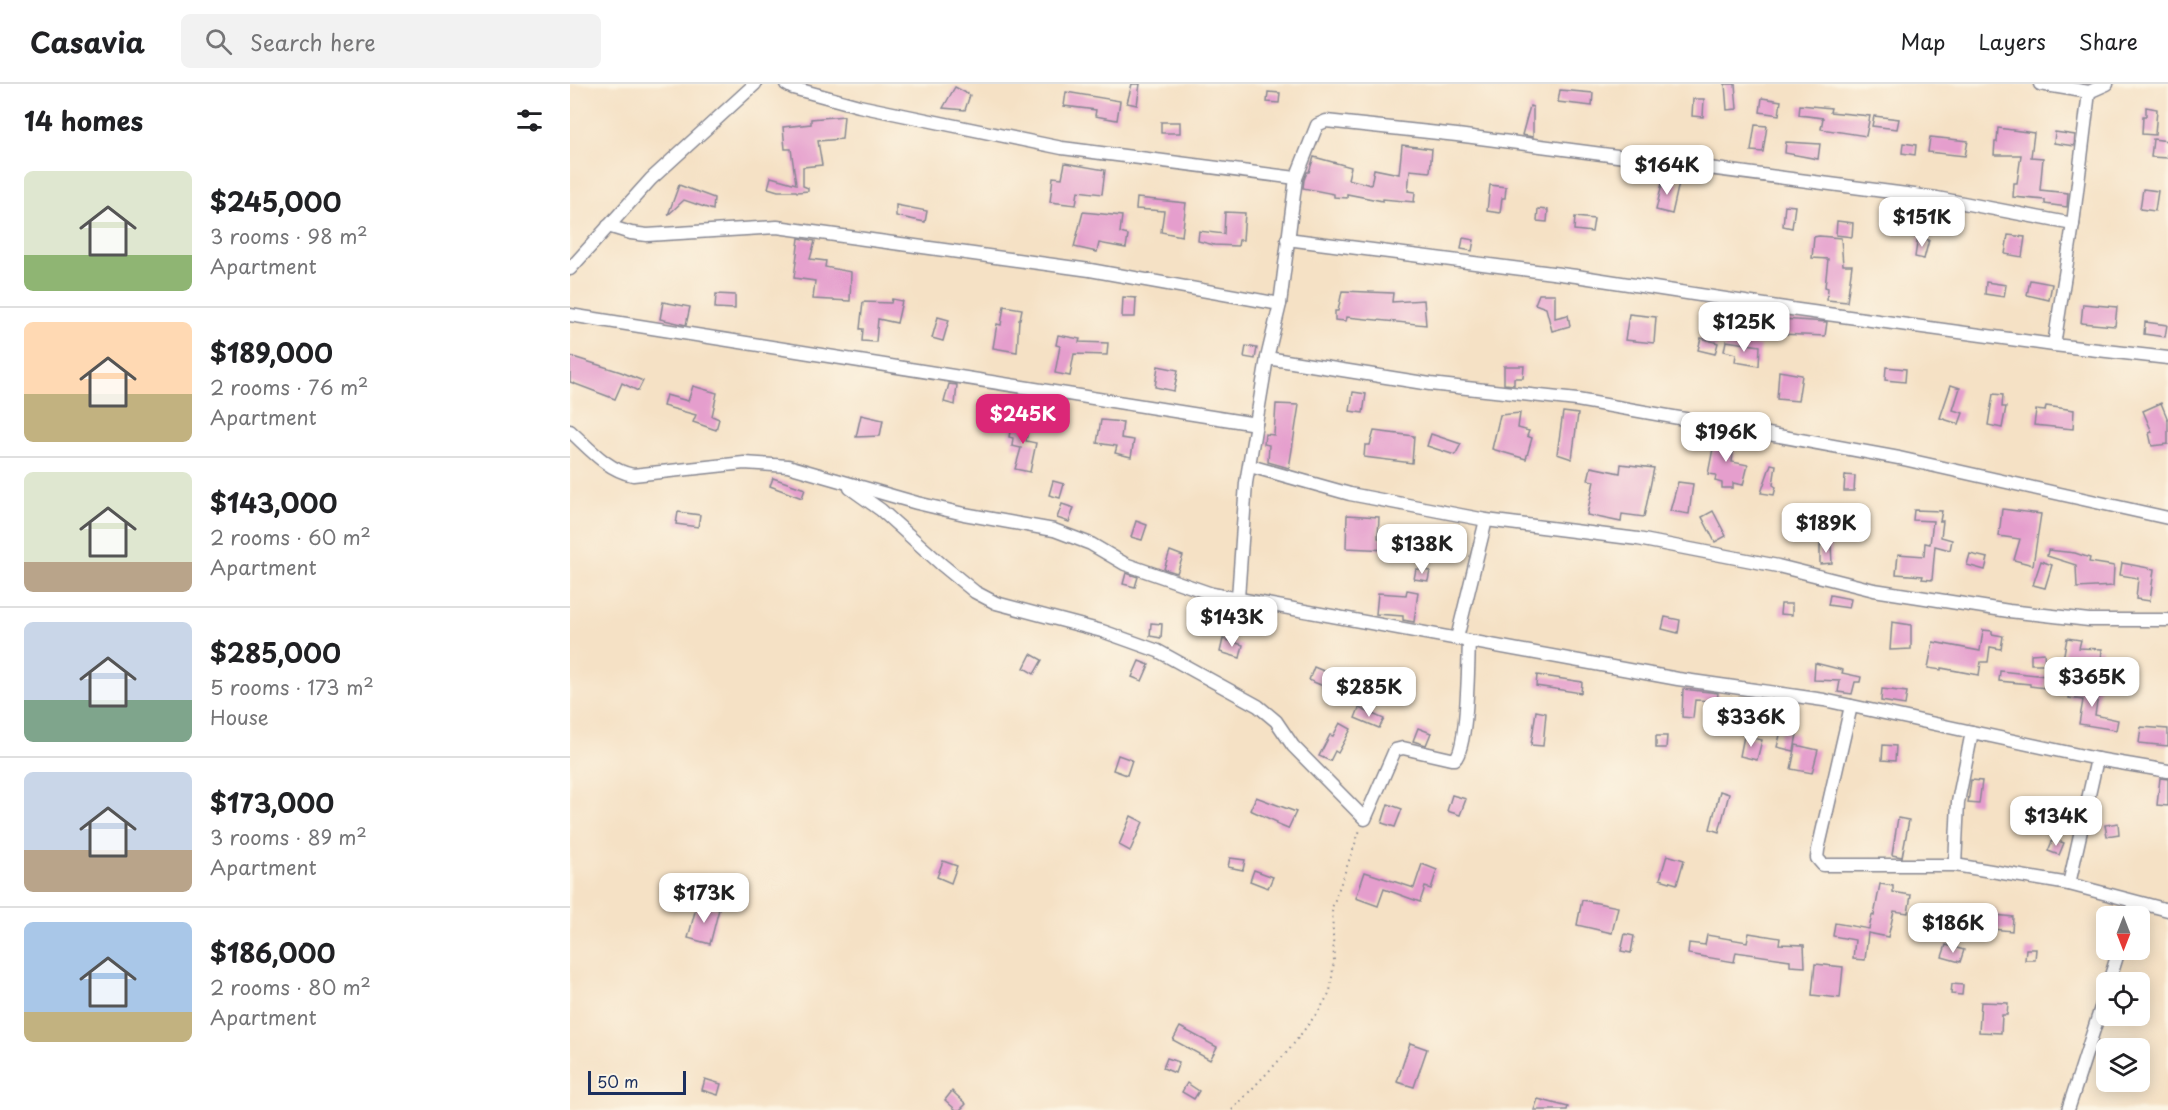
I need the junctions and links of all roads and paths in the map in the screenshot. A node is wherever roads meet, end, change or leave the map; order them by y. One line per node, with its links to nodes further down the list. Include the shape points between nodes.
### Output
1 (755, 84): 8 (street, via 651,179)
2 (786, 84): 6 (street, via 859,106 1062,147)
3 (2040, 84): 5 (street)
4 (2107, 84): 5 (street)
5 (2089, 92): 7 (street)
6 (1296, 178): 7 (street, via 1317,125 1326,121 1936,198); 9 (street)
7 (2073, 224): 13 (street)
8 (608, 226): 10 (street); 11 (street, via 647,235 777,227 1090,270)
9 (1287, 239): 11 (street); 13 (street)
10 (570, 269)
11 (1280, 304): 14 (street)
12 (570, 315): 16 (street)
13 (2054, 345): 15 (street)
14 (1267, 358): 16 (street); 20 (street, via 1430,384 1578,400 1899,458)
15 (2168, 358)
16 (1256, 424): 18 (street)
17 (570, 431): 19 (street, via 621,473 633,475 744,462 788,465)
18 (1250, 465): 21 (street, via 1350,494); 22 (street)
19 (842, 483): 22 (street, via 964,514 1054,530 1091,544 1125,564 1212,594); 29 (street, via 881,510 975,592 996,603 1158,651 1258,706)
20 (2168, 518)
21 (1486, 520): 23 (street, via 1638,539 1778,566 1874,590 2009,611 2089,620); 24 (street)
22 (1238, 598): 24 (street)
23 (2168, 620)
24 (1463, 640): 25 (street); 29 (street, via 1464,738 1460,754 1451,759 1402,748 1395,750)
25 (1851, 706): 26 (street); 30 (street, via 1817,858 1823,865)
26 (1972, 732): 27 (street); 30 (street, via 1958,802)
27 (2097, 759): 28 (street); 31 (street)
28 (2168, 771)
29 (1365, 819): 36 (path, via 1332,908 1334,961 1330,992 1289,1050)
30 (1954, 866): 31 (street)
31 (2069, 884): 32 (street)
32 (2134, 902): 33 (street); 34 (street)
33 (2133, 906)
34 (2168, 910)
35 (2096, 1023): 37 (street)
36 (1232, 1110)
37 (2068, 1110)

